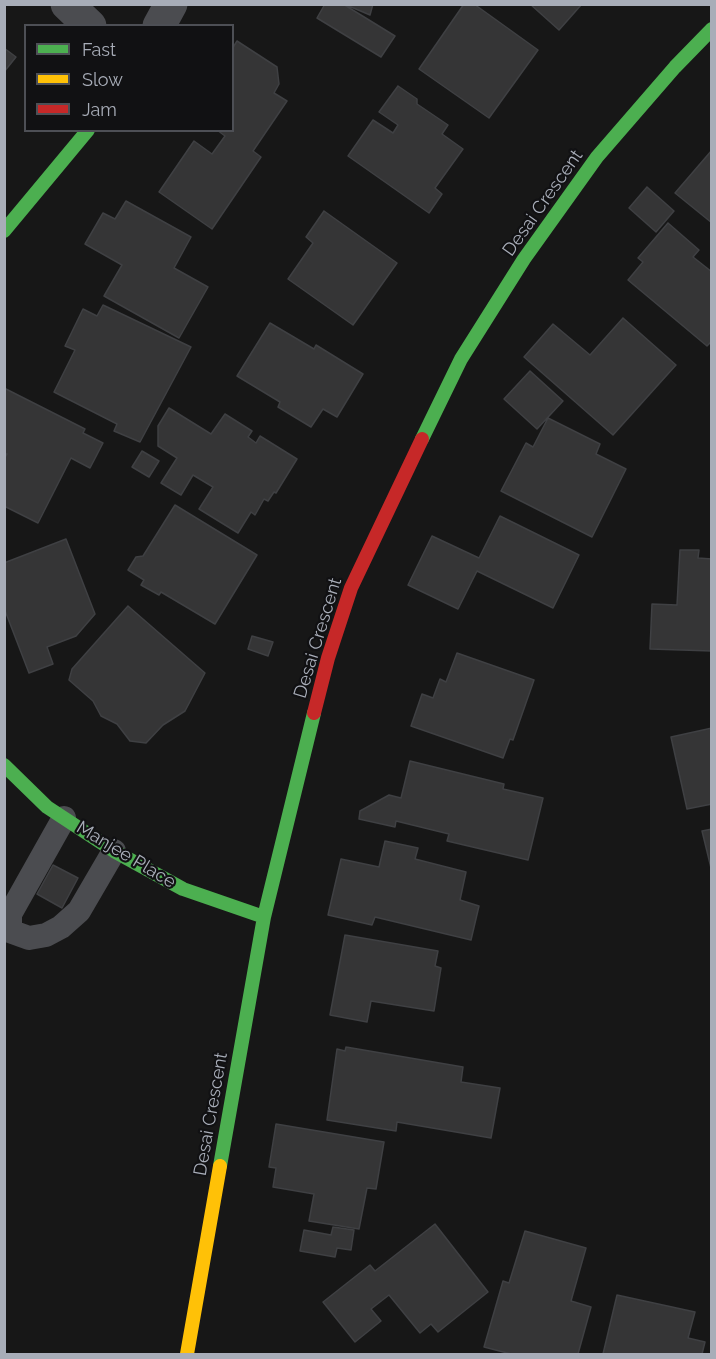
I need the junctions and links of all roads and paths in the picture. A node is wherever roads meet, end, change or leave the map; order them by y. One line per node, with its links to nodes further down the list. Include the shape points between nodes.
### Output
1 (67, 4): 3 (street)
2 (171, 4): 4 (street)
3 (88, 24)
4 (160, 24)
5 (711, 29): 11 (street, Desai Crescent, via 597,157 524,260 461,359 351,588 328,658)
6 (86, 132): 7 (street)
7 (4, 231)
8 (4, 765): 9 (street, Manjee Place, via 47,807)
9 (64, 818): 10 (street, Manjee Place); 12 (lane, via 10,914)
10 (114, 851): 11 (street, Manjee Place, via 183,889); 12 (lane, via 79,911 61,927 29,938)
11 (264, 917): 13 (street, Desai Crescent)
12 (7, 929)
13 (187, 1354)

